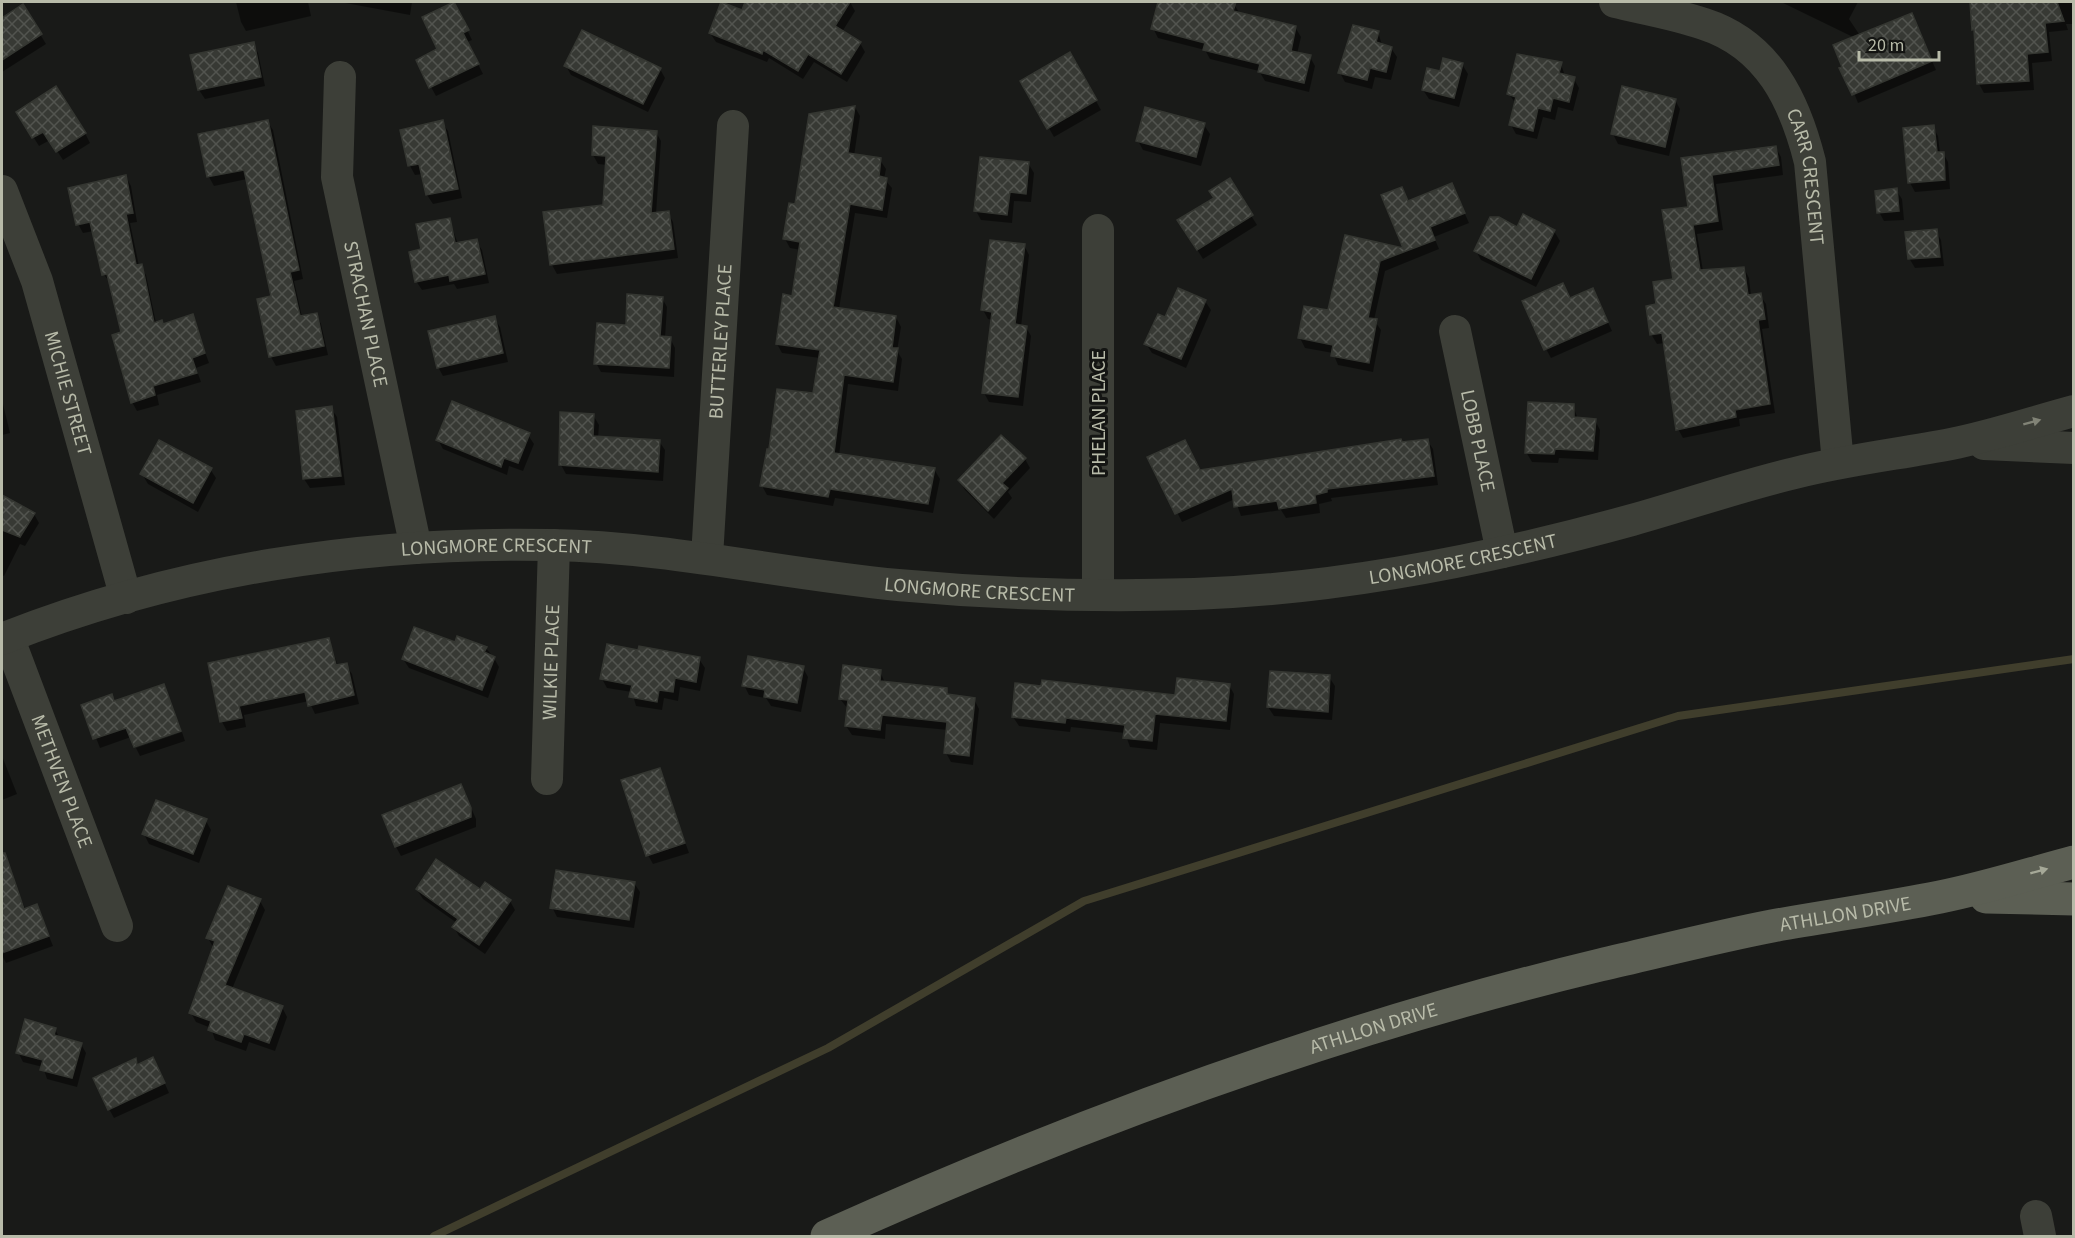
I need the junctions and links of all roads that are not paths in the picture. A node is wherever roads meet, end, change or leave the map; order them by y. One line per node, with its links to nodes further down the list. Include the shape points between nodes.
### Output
1 (1615, 2): 10 (street, CARR CRESCENT, via 1706,24 1740,41 1768,67 1791,101 1810,162)
2 (340, 77): 12 (street, STRACHAN PLACE, via 337,177)
3 (733, 126): 14 (street, BUTTERLEY PLACE)
4 (2, 191): 16 (street, MICHIE STREET, via 37,281)
5 (1098, 230): 15 (street, PHELAN PLACE)
6 (1455, 331): 13 (street, LOBB PLACE)
7 (2073, 411): 8 (street, LONGMORE CRESCENT, one-way to 7)
8 (1956, 443): 9 (street, LONGMORE CRESCENT); 10 (street, LONGMORE CRESCENT)
9 (2073, 448)
10 (1838, 463): 13 (street, LONGMORE CRESCENT)
11 (554, 545): 12 (street, LONGMORE CRESCENT); 14 (street, LONGMORE CRESCENT); 18 (street, WILKIE PLACE)
12 (416, 548): 16 (street, LONGMORE CRESCENT, via 276,563)
13 (1502, 552): 15 (street, LONGMORE CRESCENT, via 1300,586 1199,594)
14 (707, 558): 15 (street, LONGMORE CRESCENT, via 894,585)
15 (1098, 595)
16 (126, 598): 17 (street, LONGMORE CRESCENT)
17 (5, 638): 22 (street, METHVEN PLACE)
18 (547, 779)
19 (2073, 862): 20 (main road, ATHLLON DRIVE, one-way to 19)
20 (1942, 897): 21 (main road, ATHLLON DRIVE); 23 (main road, ATHLLON DRIVE, via 1768,927 1430,1010 1154,1101)
21 (2073, 899)
22 (117, 926)
23 (827, 1236)

